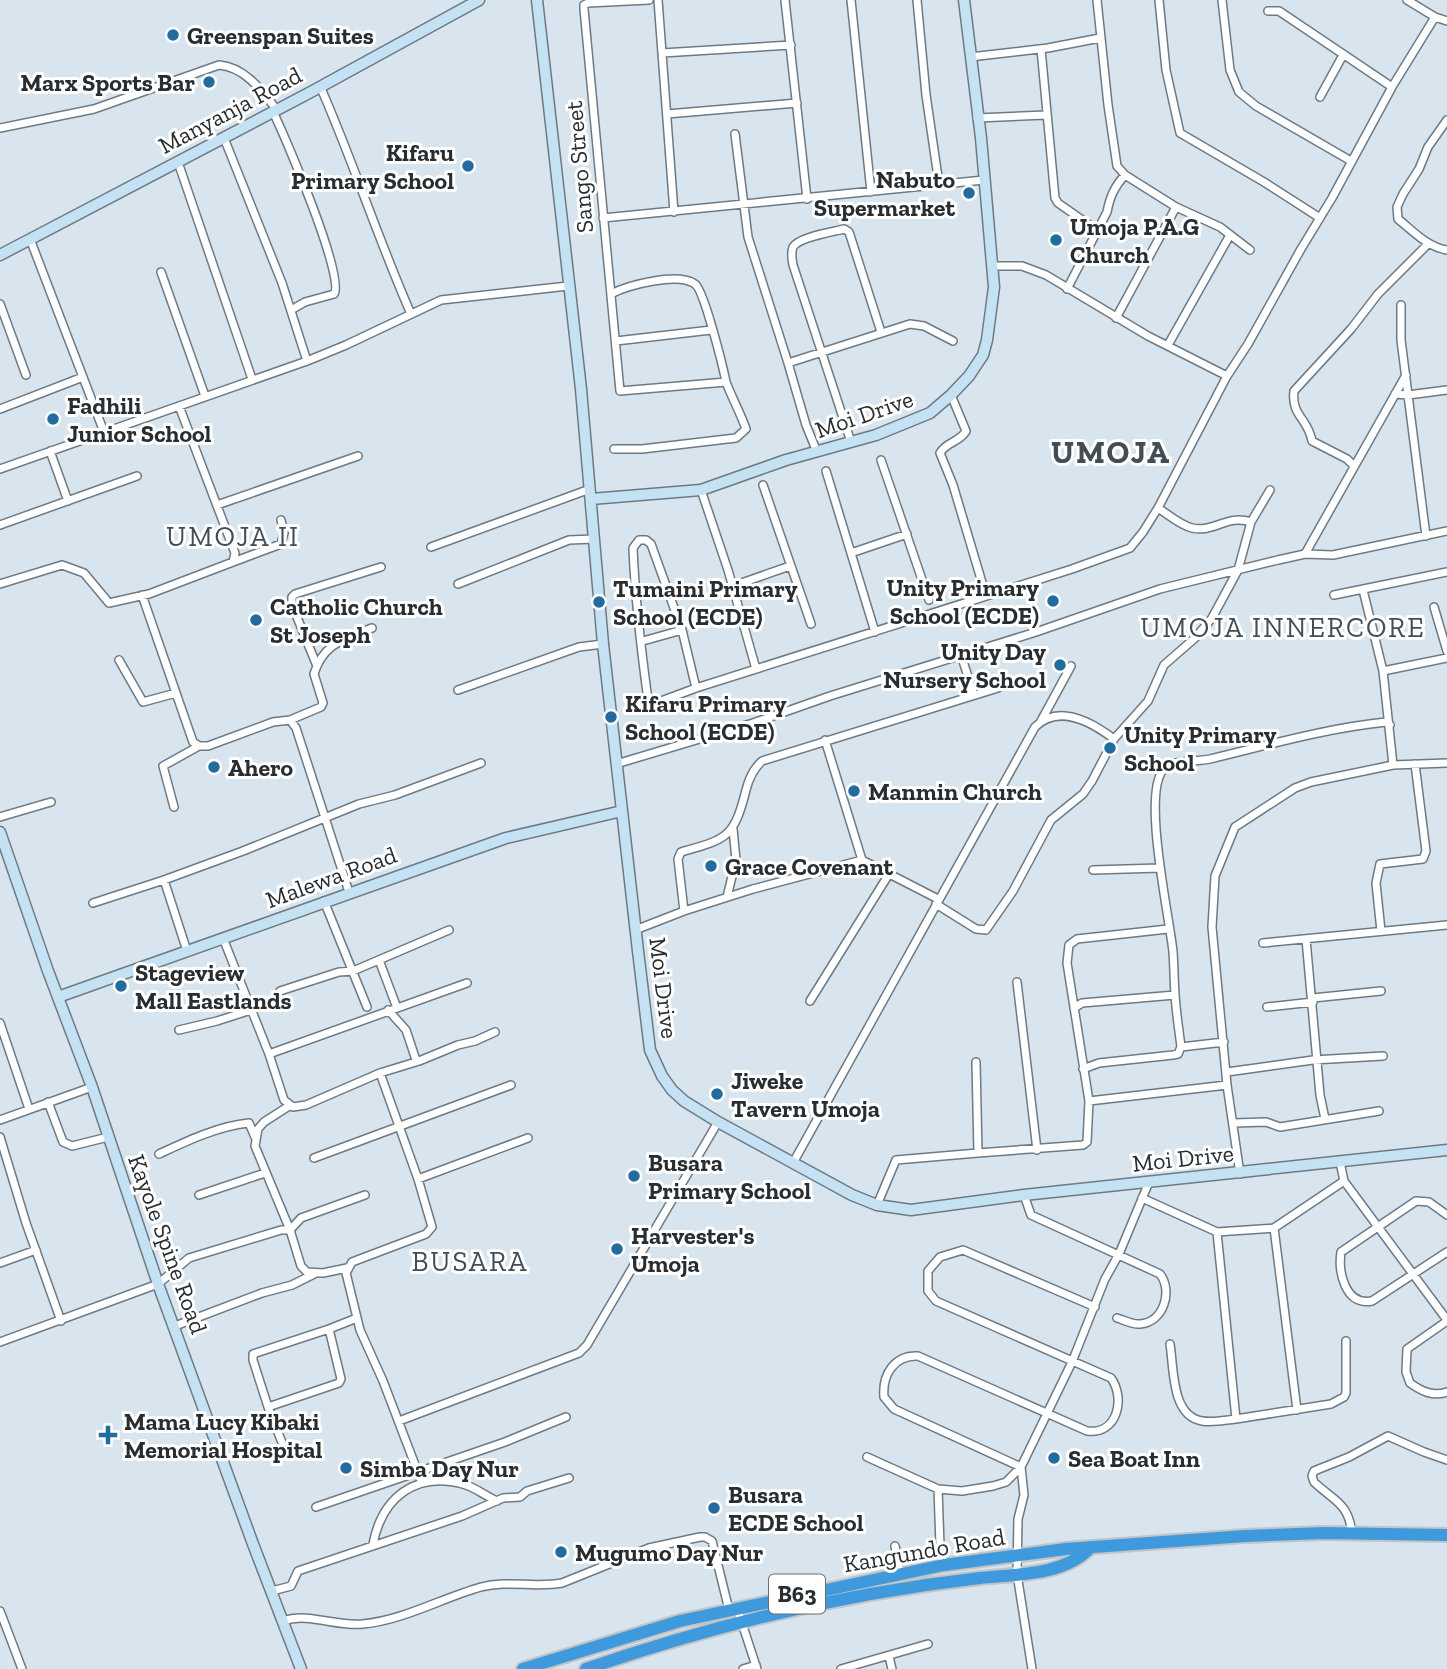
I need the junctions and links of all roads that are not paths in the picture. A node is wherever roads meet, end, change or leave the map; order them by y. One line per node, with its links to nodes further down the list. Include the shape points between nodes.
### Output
1 (479, 0): 24 (street, Manyanja Road)
2 (530, 0): 15 (street)
3 (537, 0): 15 (street, Moi Drive)
4 (649, 0): 46 (street, Sango Street, via 584,5)
5 (658, 0): 21 (street)
6 (785, 0): 19 (street)
7 (850, 0): 41 (street)
8 (917, 0): 40 (street)
9 (964, 0): 23 (street, Moi Drive)
10 (1097, 0): 18 (street)
11 (1159, 0): 47 (street, via 1166,70 1180,132)
12 (1222, 0): 36 (street, via 1230,70 1239,92 1256,107)
13 (1406, 0): 16 (street)
14 (1268, 11): 22 (street, via 1279,11)
15 (538, 12): 57 (street, Moi Drive)
16 (1435, 17): 17 (street); 25 (street)
17 (1447, 21)
18 (1100, 38): 20 (street); 38 (street, via 1117,166)
19 (791, 45): 21 (street); 27 (street)
20 (1041, 49): 23 (street); 30 (street)
21 (662, 53): 29 (street)
22 (1343, 55): 25 (street); 26 (street)
23 (970, 57): 31 (street, Moi Drive)
24 (320, 86): 28 (street, Manyanja Road); 63 (street)
25 (1392, 87): 36 (street)
26 (1320, 97)
27 (797, 103): 29 (street); 42 (street)
28 (275, 111): 33 (street, via 247,76 219,65 94,109); 35 (street, Manyanja Road); 62 (street, via 332,259 337,286 334,294)
29 (667, 114): 45 (street)
30 (1046, 115): 31 (street); 48 (street, via 1055,198)
31 (977, 118): 39 (street, Moi Drive)
32 (1447, 120): 51 (street, via 1397,207 1398,219)
33 (0, 128)
34 (735, 134): 43 (street)
35 (224, 138): 50 (street, Manyanja Road); 62 (street)
36 (1351, 161): 47 (street)
37 (180, 168): 77 (street)
38 (1125, 175): 44 (street); 48 (street, via 1115,185)
39 (984, 180): 40 (street); 55 (street, Moi Drive)
40 (939, 184): 41 (street)
41 (871, 191): 42 (street)
42 (807, 198): 43 (street)
43 (746, 205): 45 (street); 72 (street, via 748,237)
44 (1176, 207): 49 (street); 64 (street)
45 (674, 212): 46 (street)
46 (603, 218): 59 (street, Sango Street)
47 (1320, 218): 75 (street)
48 (1098, 231): 58 (street)
49 (1230, 235): 52 (street); 69 (street)
50 (30, 239): 54 (street, Manyanja Road); 76 (street)
51 (1428, 244): 53 (street); 93 (street, via 1293,391 1294,410 1310,430 1312,441)
52 (1250, 250)
53 (1447, 250)
54 (0, 255)
55 (994, 266): 58 (street, via 1022,266); 83 (street, Moi Drive, via 993,303 983,355)
56 (161, 272): 82 (street)
57 (568, 286): 63 (street, via 441,300); 100 (street, Moi Drive)
58 (1067, 289): 64 (street)
59 (611, 294): 65 (street, via 634,284 688,281 699,288); 67 (street, Sango Street)
60 (0, 304): 73 (street)
61 (1401, 305): 74 (street)
62 (291, 310): 71 (street)
63 (411, 314): 71 (street)
64 (1116, 318): 69 (street)
65 (711, 330): 67 (street); 78 (street)
66 (881, 332): 68 (street, via 910,324); 70 (street); 70 (street, via 849,232 844,229 803,240 793,248 793,265)
67 (615, 341): 78 (street, Sango Street, via 620,391)
68 (953, 341)
69 (1168, 345): 75 (street)
70 (823, 352): 72 (street); 87 (street)
71 (307, 360): 77 (street)
72 (788, 363): 90 (street)
73 (26, 375)
74 (1406, 375): 80 (street); 81 (street)
75 (1227, 376): 103 (street)
76 (83, 377): 85 (street); 86 (street)
77 (252, 379): 82 (street)
78 (726, 382): 88 (street, via 746,429 736,438)
79 (1447, 390): 81 (street)
80 (1395, 394): 81 (street); 93 (street)
81 (1408, 395): 109 (street)
82 (205, 396): 84 (street)
83 (951, 396): 87 (street, Moi Drive, via 930,413); 125 (street, via 966,431 940,453)
84 (179, 406): 86 (street); 102 (street)
85 (0, 409)
86 (104, 432): 89 (street)
87 (851, 442): 90 (street, Moi Drive)
88 (614, 449)
89 (50, 452): 94 (street); 101 (street)
90 (817, 452): 99 (street, Moi Drive)
91 (358, 456): 102 (street)
92 (881, 460): 108 (street)
93 (1354, 466): 113 (street)
94 (0, 469)
95 (826, 471): 112 (street)
96 (137, 476): 101 (street)
97 (763, 485): 115 (street)
98 (1270, 489): 105 (street)
99 (701, 490): 100 (street, Moi Drive); 121 (street)
100 (590, 494): 110 (street, Moi Drive); 111 (street)
101 (68, 501): 106 (street)
102 (217, 505): 114 (street, via 236,553)
103 (1158, 508): 105 (street, via 1192,528 1238,518); 125 (street, via 1130,548)
104 (281, 520): 114 (street, via 285,533 281,544)
105 (1251, 522): 117 (street)
106 (0, 525)
107 (1447, 531): 109 (street)
108 (907, 534): 112 (street); 126 (street)
109 (1426, 536): 113 (street, via 1332,555)
110 (594, 539): 120 (street, via 569,540); 133 (street, Moi Drive)
111 (431, 547)
112 (851, 553): 131 (street)
113 (1305, 554): 117 (street)
114 (233, 562): 124 (street)
115 (790, 566): 121 (street); 128 (street)
116 (381, 567): 138 (street, via 292,597)
117 (1238, 570): 135 (street, via 1160,589); 151 (street, via 1212,618 1164,665 1148,701)
118 (1447, 572): 122 (street)
119 (0, 584): 124 (street, via 61,565 84,573 109,603)
120 (458, 584)
121 (733, 586): 140 (street)
122 (1363, 590): 123 (street); 141 (street)
123 (1334, 595)
124 (142, 596): 145 (street)
125 (986, 596): 131 (street)
126 (929, 600)
127 (1434, 607): 134 (street)
128 (811, 624)
129 (372, 628): 138 (street, via 332,644)
130 (682, 630): 132 (street); 132 (street, via 651,544 639,540 633,548 633,570 638,631); 142 (street)
131 (875, 632): 140 (street)
132 (643, 641): 142 (street, via 651,704)
133 (603, 644): 144 (street, via 579,647); 155 (street, Moi Drive)
134 (1447, 651)
135 (961, 655): 146 (street); 155 (street)
136 (1447, 657): 141 (street)
137 (119, 660): 145 (street, via 143,702)
138 (317, 666): 147 (street, via 314,674 323,705)
139 (1071, 666): 148 (street)
140 (756, 669): 142 (street)
141 (1383, 671): 149 (street)
142 (696, 688)
143 (998, 688): 146 (street)
144 (458, 690)
145 (176, 693): 152 (street, via 193,742)
146 (974, 695): 150 (street)
147 (290, 720): 152 (street); 162 (street)
148 (1041, 721): 151 (street, via 1076,718); 173 (street)
149 (1390, 725): 157 (street); 166 (street, via 1346,727 1170,765 1161,773 1156,801)
150 (825, 740): 163 (street, via 762,761 748,780); 165 (street)
151 (1114, 740): 173 (street, via 1083,794 1051,820 986,930 976,929)
152 (199, 746): 159 (street, via 163,766)
153 (481, 763): 162 (street)
154 (1447, 763): 156 (street)
155 (616, 764): 160 (street, Moi Drive)
156 (1415, 764): 157 (street); 180 (street, via 1426,851 1423,859 1380,864 1376,883)
157 (1394, 765): 204 (street, via 1295,788 1235,827 1215,876 1212,927)
158 (51, 802): 161 (street)
159 (174, 807)
160 (622, 811): 170 (street, Malewa Road, via 516,834); 179 (street, Moi Drive)
161 (0, 817)
162 (325, 818): 169 (street); 170 (street)
163 (733, 829): 171 (street, via 736,860); 175 (street, via 712,843 681,852)
164 (0, 832): 192 (street, Kayole Spine Road)
165 (862, 860): 168 (street); 171 (street)
166 (1159, 868): 167 (street); 177 (street)
167 (1093, 870)
168 (889, 874): 173 (street); 194 (street)
169 (164, 880): 174 (street); 184 (street)
170 (349, 892): 172 (street, Malewa Road)
171 (727, 897): 175 (street)
172 (324, 901): 181 (street, Malewa Road); 186 (street)
173 (937, 902): 237 (street)
174 (93, 903)
175 (684, 911): 179 (street)
176 (1447, 925): 180 (street)
177 (1168, 929): 191 (street); 198 (street, via 1072,941 1067,963)
178 (449, 930): 185 (street)
179 (635, 930): 224 (street, Moi Drive, via 654,1061 672,1090)
180 (1381, 932): 182 (street)
181 (223, 938): 184 (street, Malewa Road); 199 (street)
182 (1306, 939): 183 (street); 193 (street)
183 (1263, 943)
184 (187, 951): 192 (street, Malewa Road)
185 (379, 960): 186 (street); 197 (street)
186 (353, 971): 190 (street); 195 (street)
187 (1017, 982): 231 (street)
188 (467, 983): 197 (street)
189 (1381, 990): 193 (street)
190 (280, 991)
191 (1175, 995): 198 (street, via 1082,1003); 205 (street)
192 (58, 998): 216 (street, Kayole Spine Road)
193 (1313, 1000): 196 (street); 208 (street)
194 (810, 1001)
195 (367, 1007)
196 (1267, 1007)
197 (397, 1008): 200 (street)
198 (1074, 1008): 211 (street)
199 (251, 1010): 202 (street); 206 (street)
200 (388, 1010): 206 (street); 209 (street, via 405,1030)
201 (0, 1023): 220 (street)
202 (179, 1030)
203 (495, 1032): 209 (street)
204 (1224, 1042): 205 (street); 212 (street)
205 (1181, 1047): 211 (street, via 1178,1054 1123,1059)
206 (269, 1055): 219 (street)
207 (1383, 1056): 208 (street)
208 (1317, 1060): 212 (street); 222 (street)
209 (419, 1061): 213 (street)
210 (976, 1062): 233 (street)
211 (1083, 1069): 217 (street)
212 (1227, 1072): 215 (street)
213 (380, 1073): 219 (street, via 306,1105); 226 (street)
214 (511, 1085): 226 (street)
215 (1227, 1086): 217 (street); 225 (street)
216 (92, 1087): 218 (street); 228 (street, Kayole Spine Road)
217 (1089, 1101): 231 (street, via 1087,1142)
218 (48, 1102): 220 (street); 228 (street, via 67,1145)
219 (289, 1105): 229 (street, via 264,1122)
220 (29, 1109): 223 (street)
221 (1379, 1111): 222 (street)
222 (1325, 1119): 225 (street, via 1280,1127 1266,1122)
223 (0, 1120)
224 (718, 1122): 237 (street, Moi Drive); 278 (street, via 579,1353)
225 (1234, 1123): 239 (street)
226 (400, 1126): 235 (street); 240 (street)
227 (0, 1137): 253 (street)
228 (108, 1137): 260 (street, Kayole Spine Road)
229 (256, 1137): 234 (street, via 249,1123 239,1124); 238 (street, via 256,1152)
230 (528, 1138): 240 (street)
231 (1037, 1150): 233 (street)
232 (1447, 1150): 236 (street, Moi Drive)
233 (978, 1153): 247 (street, via 896,1160)
234 (159, 1154)
235 (314, 1158)
236 (1340, 1162): 239 (street, Moi Drive); 241 (street)
237 (793, 1163): 247 (street, Moi Drive)
238 (265, 1173): 243 (street); 251 (street)
239 (1240, 1174): 242 (street, Moi Drive)
240 (418, 1179): 257 (street, via 432,1227 426,1234 352,1262)
241 (1344, 1181): 249 (street); 250 (street)
242 (1149, 1182): 245 (street, Moi Drive); 246 (street)
243 (199, 1195)
244 (365, 1195): 251 (street, via 301,1218)
245 (1024, 1195): 247 (street, Moi Drive, via 911,1210); 255 (street, via 1031,1215)
246 (1142, 1199): 252 (street); 255 (street)
247 (877, 1205)
248 (1447, 1215): 249 (street, via 1421,1200)
249 (1380, 1227): 259 (street); 259 (street, via 1341,1252 1343,1285 1356,1299 1368,1303)
250 (1274, 1228): 252 (street); 274 (street)
251 (290, 1230): 258 (street, via 303,1270); 260 (street, via 189,1258)
252 (1217, 1232): 277 (street)
253 (36, 1250): 256 (street); 264 (street)
254 (1447, 1252): 259 (street)
255 (1119, 1254): 261 (street); 263 (street, via 1160,1274 1166,1296 1158,1315 1144,1324)
256 (0, 1263)
257 (347, 1268): 258 (street); 262 (street)
258 (315, 1273): 266 (street)
259 (1412, 1273): 265 (street)
260 (158, 1284): 264 (street); 266 (street, Kayole Spine Road)
261 (1095, 1307): 271 (street); 271 (street, via 963,1250 940,1257 928,1271 929,1291 936,1301)
262 (356, 1318): 267 (street); 278 (street)
263 (1117, 1318)
264 (61, 1321): 268 (street)
265 (1447, 1321): 272 (street, via 1407,1349 1405,1363 1410,1383 1418,1389 1432,1394)
266 (174, 1326): 298 (street, Kayole Spine Road)
267 (329, 1329): 273 (street, via 339,1383); 273 (street, via 253,1354)
268 (0, 1342)
269 (1346, 1342): 274 (street, via 1344,1397)
270 (1170, 1344): 277 (street, via 1180,1404 1186,1413 1202,1422)
271 (1072, 1362): 275 (street); 275 (street, via 1111,1378 1115,1418 1096,1432)
272 (1447, 1392)
273 (268, 1407): 279 (street)
274 (1297, 1410): 277 (street)
275 (1048, 1413): 282 (street); 282 (street, via 918,1356 901,1359 884,1377 884,1397 894,1409)
276 (566, 1417): 283 (street)
277 (1236, 1419)
278 (399, 1421): 283 (street)
279 (283, 1445)
280 (867, 1457): 286 (street)
281 (1447, 1460): 289 (street, via 1388,1436 1314,1471 1314,1482 1345,1508)
282 (1021, 1467): 286 (street, via 1006,1482 993,1486); 294 (street, via 1024,1495)
283 (417, 1472): 285 (street); 288 (street)
284 (569, 1478): 287 (street)
285 (422, 1483): 287 (street, via 462,1483); 291 (street, via 390,1503)
286 (938, 1489): 295 (street)
287 (497, 1501): 291 (street)
288 (316, 1507)
289 (1352, 1534): 290 (highway, Kangundo Road / B63); 293 (highway, Kangundo Road / B63, via 1264,1535)
290 (1447, 1535)
291 (373, 1544): 298 (street, via 298,1572 291,1586)
292 (895, 1546): 296 (street)
293 (1090, 1548): 294 (highway, Kangundo Road / B63); 297 (highway, Kangundo Road / B63, via 1069,1564)
294 (1016, 1555): 295 (highway, Kangundo Road / B63); 297 (street)
295 (944, 1565): 296 (highway, Kangundo Road / B63)
296 (900, 1573): 299 (highway, Kangundo Road / B63)
297 (1017, 1574): 302 (highway, Kangundo Road / B63, via 854,1598); 313 (street)
298 (272, 1591): 301 (street, Kayole Spine Road)
299 (733, 1609): 301 (street, via 715,1548 705,1537 649,1548 562,1583 482,1587 381,1621 341,1624 303,1617); 302 (street); 308 (highway, Kangundo Road / B63, via 649,1629)
300 (0, 1611): 306 (street)
301 (283, 1621): 307 (street, Kayole Spine Road)
302 (740, 1623): 305 (street); 309 (highway, Kangundo Road / B63)
303 (928, 1644): 304 (street)
304 (888, 1656): 311 (street); 312 (street)
305 (756, 1667): 310 (street)
306 (22, 1669)
307 (301, 1669)
308 (523, 1669)
309 (586, 1669)
310 (743, 1669)
311 (841, 1669)
312 (892, 1669)
313 (1032, 1669)

